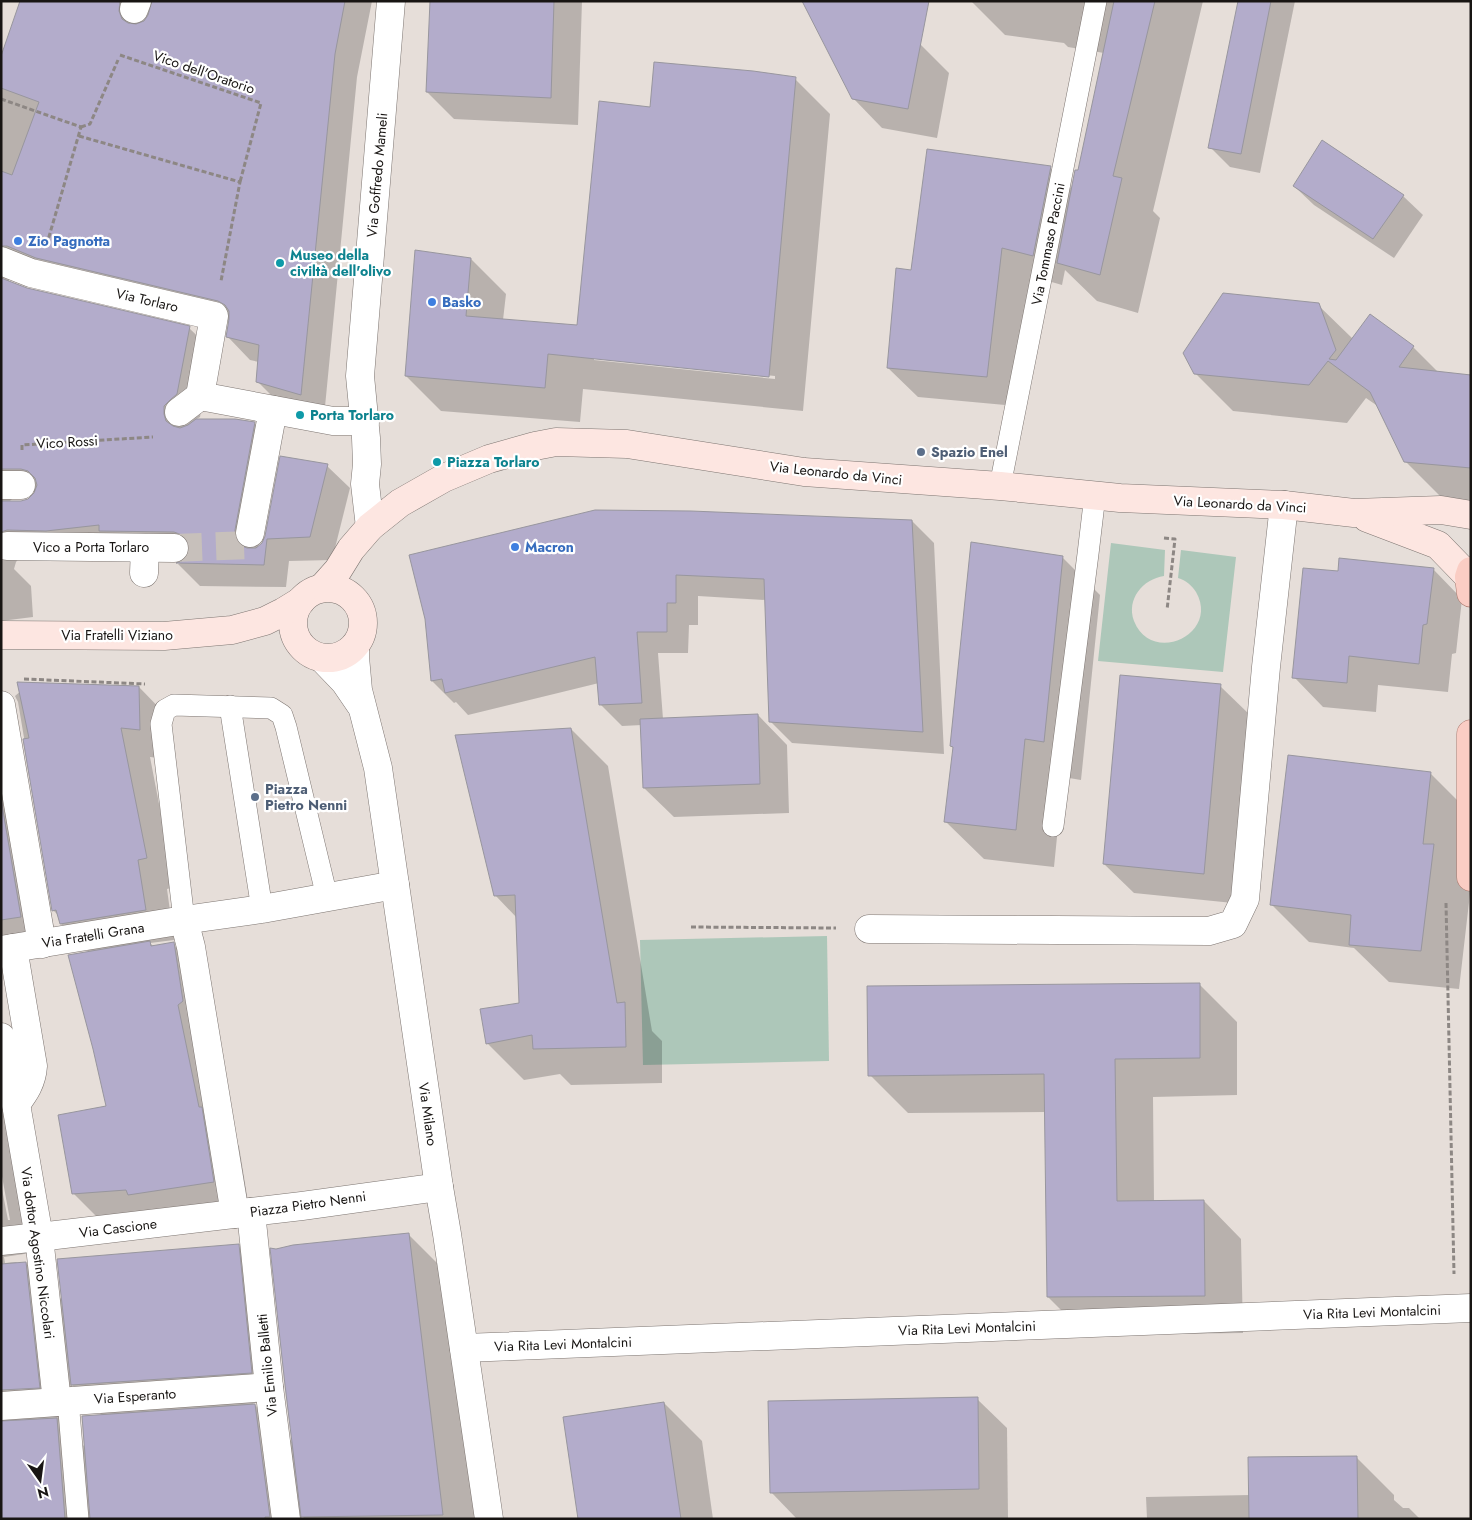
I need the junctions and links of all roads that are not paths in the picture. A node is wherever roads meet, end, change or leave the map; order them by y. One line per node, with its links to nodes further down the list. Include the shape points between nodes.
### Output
1 (391, 1): 7 (street, Via Goffredo Mameli, via 360,376)
2 (1096, 1): 8 (lane, Via Tommaso Paccini)
3 (1, 262): 4 (street, Via Torlaro, via 38,275 214,316)
4 (200, 396): 5 (street); 6 (street)
5 (273, 410): 7 (street); 14 (street)
6 (179, 412)
7 (366, 430): 13 (street, via 365,484)
8 (1000, 486): 9 (main road, Via Leonardo da Vinci); 13 (main road, Via Leonardo da Vinci, via 804,472 628,444 556,442 488,459 444,478 400,503)
9 (1095, 495): 10 (main road, Via Leonardo da Vinci); 29 (lane)
10 (1284, 505): 11 (main road, Via Leonardo da Vinci); 36 (street, via 1245,899 1233,924 1209,931)
11 (1354, 513): 12 (main road, Via Leonardo da Vinci, via 1441,510); 18 (main road, Via Leonardo da Vinci, via 1438,545)
12 (1471, 515)
13 (370, 527): 17 (main road, Via Leonardo da Vinci)
14 (250, 533)
15 (7, 546): 16 (street, Vico a Porta Torlaro, via 145,560)
16 (174, 548)
17 (350, 549): 19 (main road, Via Leonardo da Vinci, via 338,570); 20 (main road, via 348,572)
18 (1470, 581)
19 (312, 595): 20 (main road, via 334,589); 21 (main road, Via Fratelli Viziano, via 265,621); 24 (main road, via 295,611 293,623 295,635)
20 (355, 601): 23 (main road, via 363,623)
21 (232, 630): 22 (main road, Via Fratelli Viziano, via 164,636); 24 (main road, Via Fratelli Viziano, via 268,636)
22 (1, 635)
23 (355, 646): 24 (main road, via 334,658); 27 (street, Via Milano)
24 (311, 652): 27 (street, Via Milano, via 345,682)
25 (1, 705): 37 (street)
26 (230, 706): 33 (lane, via 271,708 282,715); 34 (lane); 35 (lane, Piazza Pietro Nenni, via 174,705 164,710 161,724)
27 (363, 709): 32 (street, Via Milano, via 378,768)
28 (1471, 734): 30 (main road)
29 (1053, 826)
30 (1471, 866): 31 (main road)
31 (1471, 877)
32 (395, 885): 33 (street); 41 (street, Via Milano)
33 (328, 897): 34 (street)
34 (262, 909): 35 (street)
35 (184, 920): 37 (street, Via Fratelli Grana); 42 (street, Piazza Pietro Nenni)
36 (869, 928)
37 (42, 944): 38 (street, Via Fratelli Grana)
38 (7, 949): 40 (street, via 33,1066 28,1088)
39 (1, 1037): 40 (street, Via dottor Agostino Niccolari)
40 (16, 1104): 43 (street, Via dottor Agostino Niccolari)
41 (439, 1186): 42 (street, Piazza Pietro Nenni); 46 (street, Via Milano)
42 (243, 1213): 43 (street, Via Cascione); 47 (street, Via Emilio Balletti)
43 (39, 1237): 44 (street, Via Cascione); 48 (street, Via dottor Agostino Niccolari)
44 (1, 1241)
45 (1471, 1308): 46 (street, Via Rita Levi Montalcini)
46 (464, 1348): 52 (street, Via Milano)
47 (269, 1387): 48 (street, Via Esperanto); 51 (street, Via Emilio Balletti)
48 (62, 1401): 49 (street, Via Esperanto); 50 (lane)
49 (1, 1406)
50 (78, 1519)
51 (286, 1519)
52 (489, 1519)

